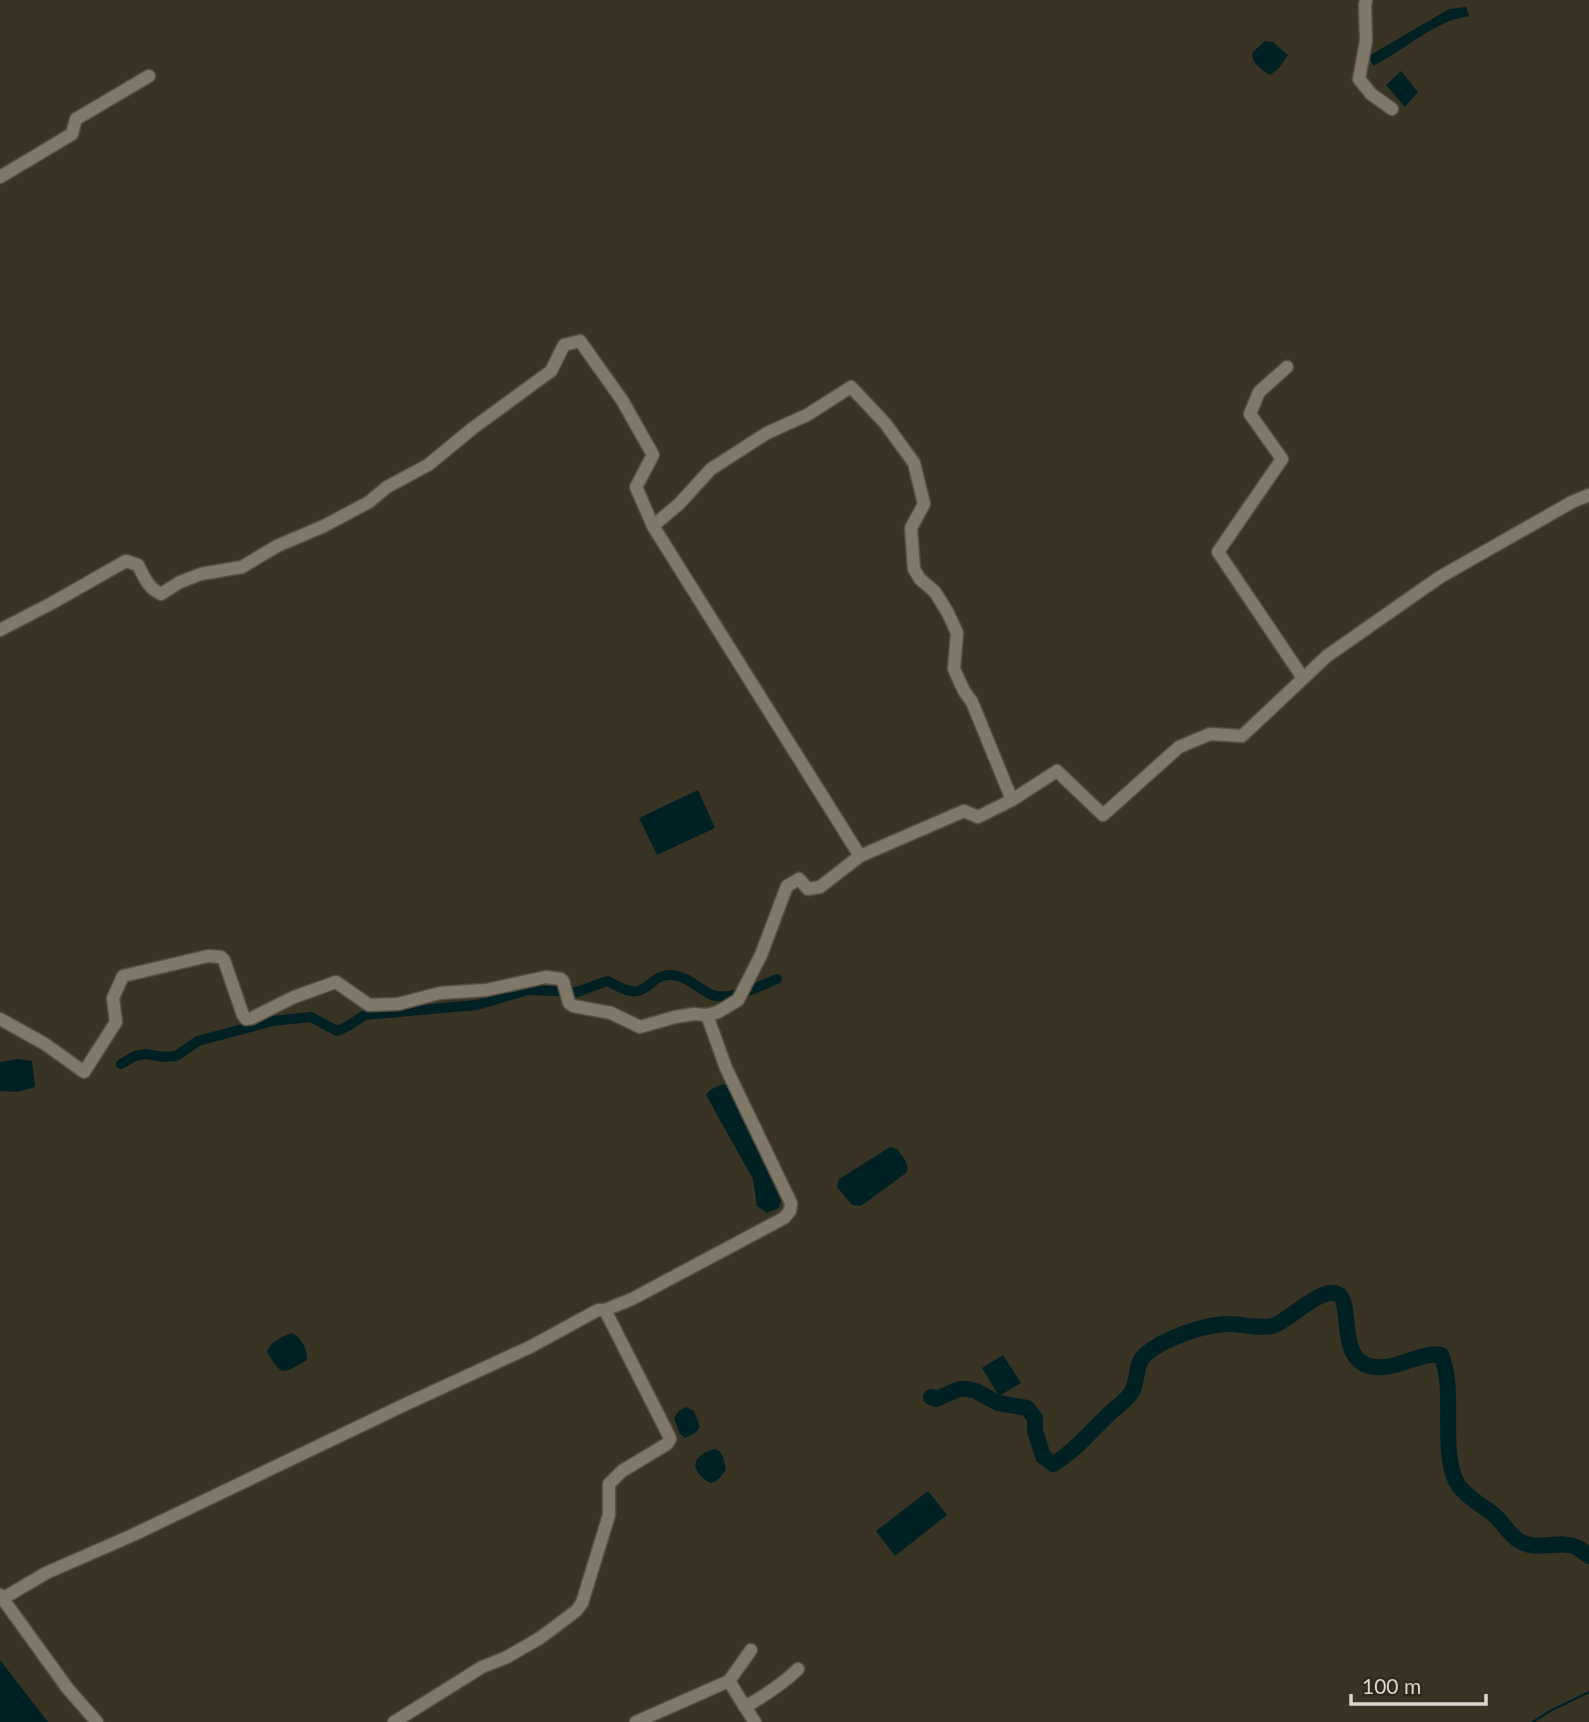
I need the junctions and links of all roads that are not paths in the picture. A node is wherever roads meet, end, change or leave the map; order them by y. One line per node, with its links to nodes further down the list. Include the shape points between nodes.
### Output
1 (1366, 0): 3 (street, via 1366,41 1359,79)
2 (149, 76): 4 (street, via 76,119 72,134)
3 (1392, 109)
4 (0, 177)
5 (1287, 367): 9 (street, via 1259,392 1250,414 1282,460 1218,552)
6 (1589, 495): 9 (street, via 1440,577)
7 (653, 526): 8 (street, via 636,487 653,455 622,400 580,341 564,345 551,371 428,465 369,502 242,567 201,574 161,594 147,583 138,565 126,561); 10 (street, via 711,469 851,387 914,463 924,504 911,528 915,569 935,592 957,633 954,669); 11 (street)
8 (0, 630)
9 (1303, 678): 10 (street, via 1242,736 1210,734 1179,747 1103,815 1057,771)
10 (1012, 800): 11 (street, via 978,817 964,811)
11 (860, 856): 12 (street, via 820,887 808,890 799,879 787,886 761,955 737,1000)
12 (707, 1015): 13 (street, via 675,1017 640,1027 611,1013 577,1008 569,1003 565,983 546,977 398,1004 369,1005 336,982 246,1019 224,961 208,956 123,976 113,998 116,1022 85,1072); 14 (street, via 726,1068 791,1203 790,1211)
13 (0, 1019)
14 (605, 1310): 15 (street); 21 (street, via 670,1439 609,1484 609,1515 576,1611 540,1638 482,1667)
15 (1, 1597): 20 (street)
16 (751, 1650): 18 (street)
17 (798, 1669): 19 (street)
18 (729, 1681): 19 (street); 22 (street)
19 (745, 1707): 23 (street)
20 (97, 1722)
21 (394, 1722)
22 (636, 1722)
23 (755, 1722)

